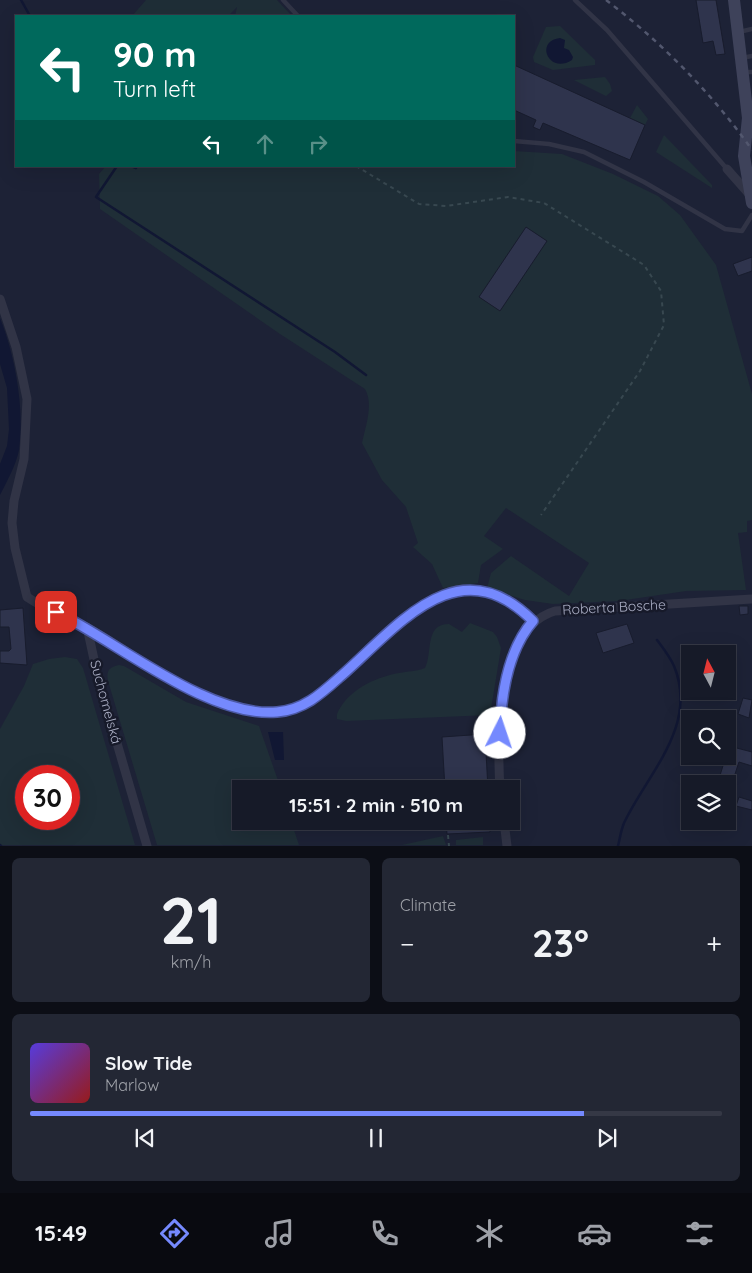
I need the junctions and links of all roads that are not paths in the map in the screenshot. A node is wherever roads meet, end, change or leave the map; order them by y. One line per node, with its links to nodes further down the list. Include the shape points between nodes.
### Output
1 (283, 0): 4 (lane)
2 (575, 0): 9 (lane, via 607,30)
3 (734, 0): 5 (street)
4 (297, 15)
5 (746, 30): 6 (street)
6 (747, 57): 7 (street)
7 (748, 72): 10 (street, via 744,156)
8 (515, 141): 11 (lane, via 584,152 725,229 742,231)
9 (727, 169): 10 (street)
10 (751, 199)
11 (752, 215)
12 (0, 299): 15 (street, via 16,347 27,399 24,459 12,523 20,572 27,597)
13 (752, 599): 14 (street, Roberta Bosche, via 554,610)
14 (533, 621): 15 (street, via 518,606 494,594 475,589 449,591 398,625 304,706 278,712 251,712 224,704 170,679); 16 (street, via 521,638 504,694)
15 (87, 627): 18 (street, Suchomelská, via 98,678)
16 (500, 780)
17 (505, 830): 19 (street)
18 (147, 846)
19 (507, 846)

